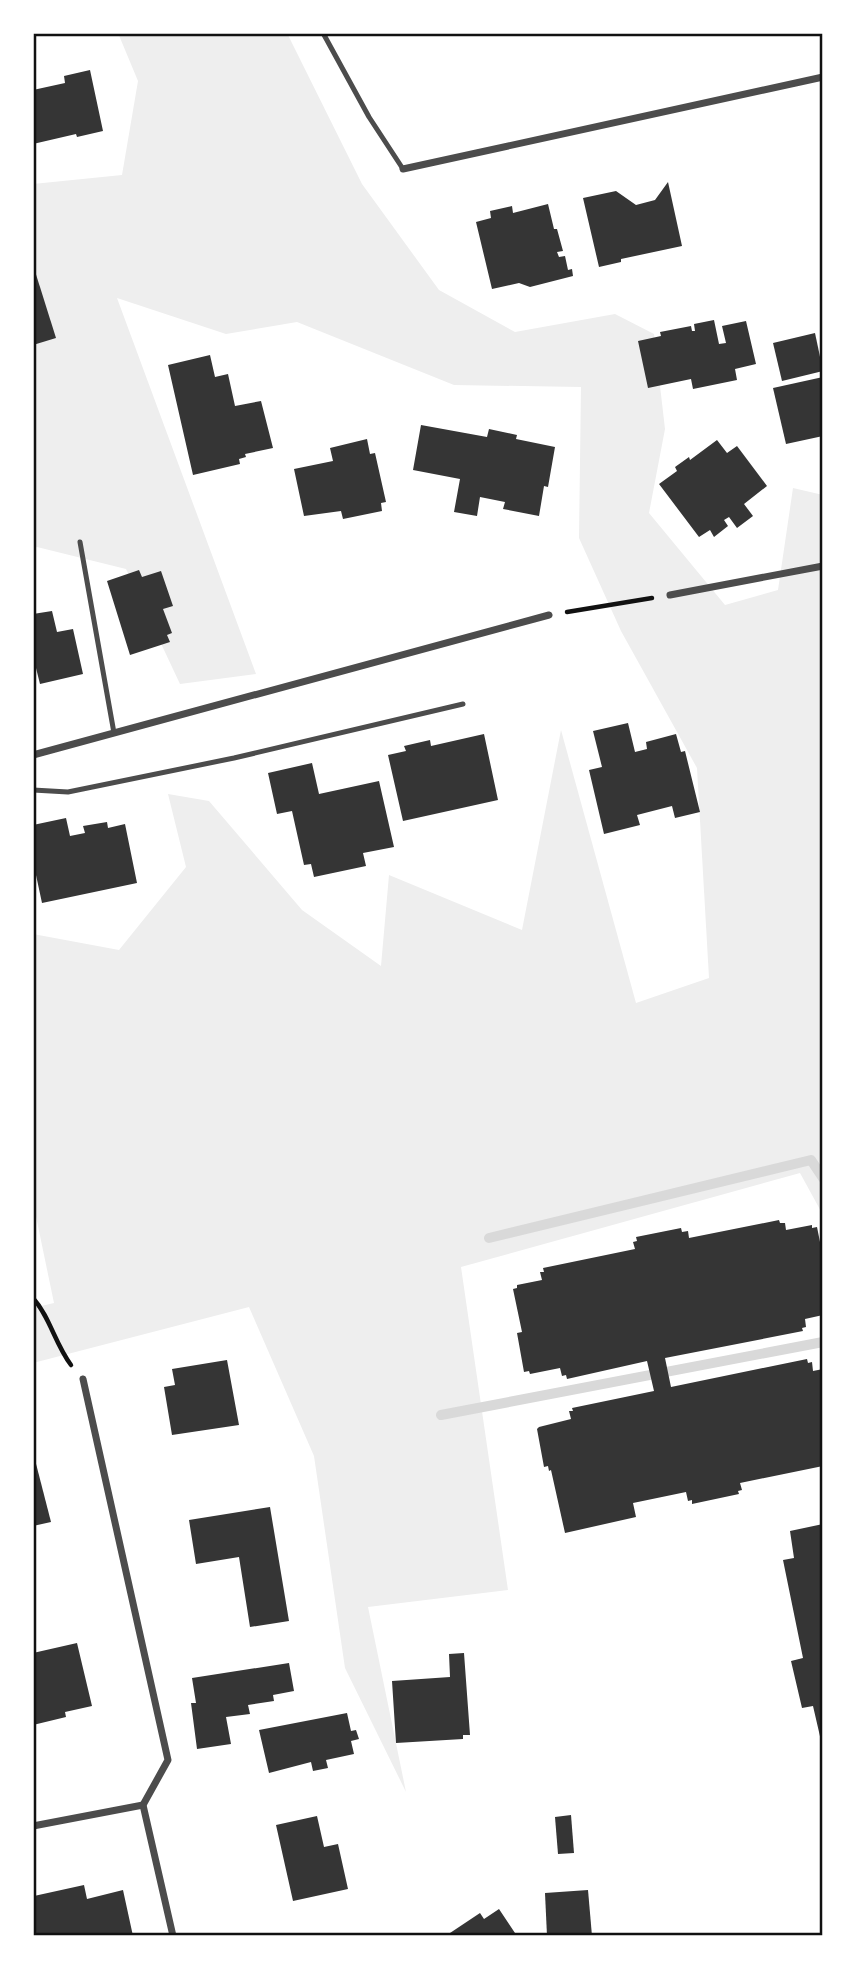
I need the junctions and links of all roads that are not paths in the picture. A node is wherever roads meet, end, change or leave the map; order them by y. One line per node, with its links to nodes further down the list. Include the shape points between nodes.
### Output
1 (323, 33): 3 (lane)
2 (823, 77): 3 (street)
3 (403, 169)
4 (80, 542): 9 (lane)
5 (823, 566): 6 (street)
6 (670, 595)
7 (549, 615): 9 (street)
8 (463, 704): 11 (lane, via 68,792)
9 (114, 733): 10 (street)
10 (33, 755)
11 (33, 790)
12 (83, 1379): 13 (street, via 168,1760)
13 (143, 1805): 14 (street); 15 (street)
14 (33, 1826)
15 (173, 1936)

